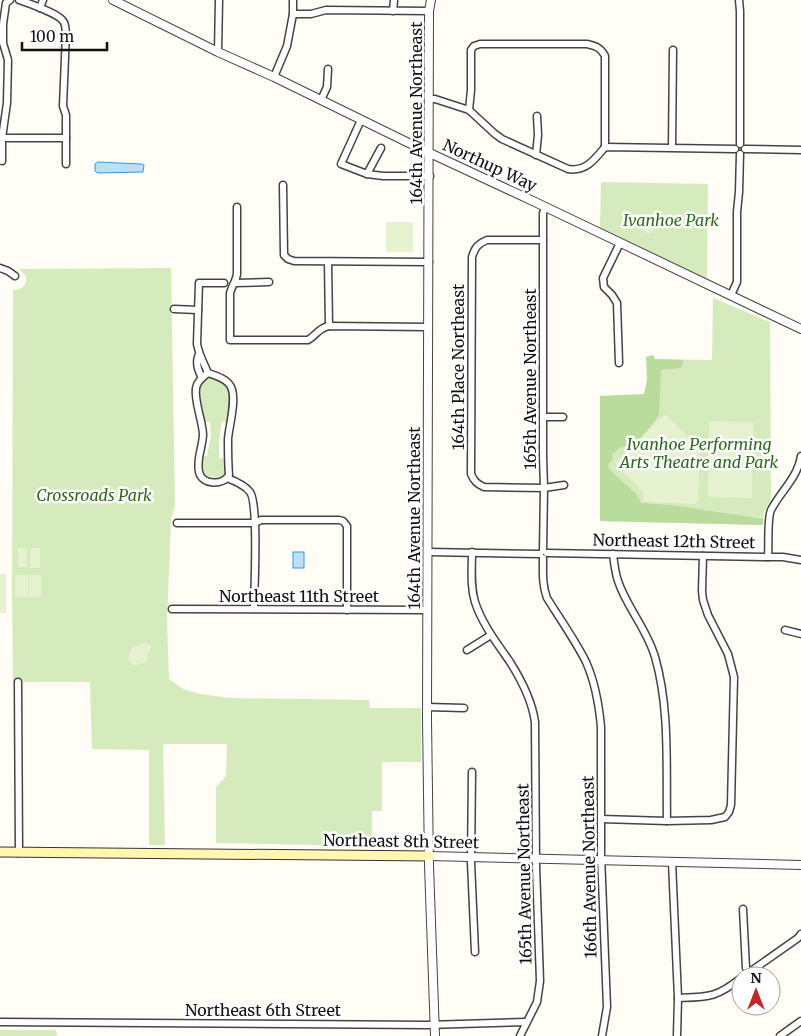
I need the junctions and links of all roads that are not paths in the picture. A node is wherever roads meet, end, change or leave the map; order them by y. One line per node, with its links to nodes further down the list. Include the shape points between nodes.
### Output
1 (10, 0): 24 (street, via 6,3 3,24 3,43 8,60)
2 (19, 0): 11 (street)
3 (43, 0): 11 (street)
4 (113, 0): 10 (street, Northup Way)
5 (218, 0): 16 (street)
6 (293, 0): 14 (street)
7 (394, 0): 12 (street)
8 (430, 0): 13 (street, 164th Avenue Northeast)
9 (740, 0): 29 (street)
10 (122, 2): 16 (street, Northup Way)
11 (40, 8): 25 (street, via 62,19 65,26 63,106)
12 (393, 11): 13 (street); 14 (street, via 326,10)
13 (429, 11): 19 (street, 164th Avenue Northeast)
14 (293, 14): 18 (street, via 287,46)
15 (673, 50): 27 (street)
16 (218, 52): 18 (street, Northup Way)
17 (328, 69): 20 (street, via 327,87)
18 (274, 77): 20 (street, Northup Way)
19 (429, 99): 21 (street); 31 (street, 164th Avenue Northeast)
20 (321, 100): 23 (street, Northup Way)
21 (468, 110): 26 (street, via 471,50 474,46 587,44 599,48 605,56); 32 (street, via 502,139)
22 (537, 116): 32 (street)
23 (361, 120): 31 (street, Northup Way); 35 (street, via 341,164)
24 (2, 138): 25 (street); 33 (street)
25 (66, 138): 34 (street)
26 (605, 147): 27 (street); 32 (street, via 591,163 575,171)
27 (672, 147): 29 (street)
28 (381, 148): 35 (street)
29 (740, 149): 30 (street); 49 (street, via 736,282)
30 (801, 150)
31 (429, 152): 36 (street, 164th Avenue Northeast); 39 (street, Northup Way)
32 (536, 155)
33 (2, 160)
34 (66, 164)
35 (367, 174): 36 (street)
36 (430, 176): 43 (street, 164th Avenue Northeast)
37 (283, 184): 42 (street, via 284,255 294,261)
38 (237, 207): 47 (street)
39 (546, 207): 40 (street, 165th Avenue Northeast); 41 (street, Northup Way)
40 (543, 240): 57 (street, 165th Avenue Northeast); 62 (street, 164th Place Northeast, via 487,240 479,244 472,257 471,474 478,484 490,487)
41 (620, 243): 49 (street, Northup Way); 55 (street, via 603,278 604,287 617,303)
42 (328, 262): 43 (street); 52 (street)
43 (429, 262): 53 (street, 164th Avenue Northeast)
44 (0, 268): 45 (street)
45 (15, 276)
46 (224, 282): 51 (street, via 199,282)
47 (235, 282): 48 (street); 52 (street, via 230,293 230,340 308,340)
48 (268, 282)
49 (731, 295): 54 (street, Northup Way)
50 (174, 309): 51 (street)
51 (198, 310): 56 (street, via 197,344)
52 (329, 326): 53 (street)
53 (428, 327): 65 (street, 164th Avenue Northeast)
54 (801, 329)
55 (619, 363)
56 (205, 376): 60 (street, via 224,379 232,388); 60 (street, via 196,386 203,436 199,474 209,482 222,483)
57 (543, 417): 58 (street); 62 (street, 165th Avenue Northeast)
58 (563, 417)
59 (801, 456): 70 (street, via 794,476 770,512)
60 (227, 478): 64 (street, via 250,492)
61 (564, 485): 62 (street)
62 (544, 488): 67 (street, 165th Avenue Northeast)
63 (177, 523): 64 (street)
64 (255, 523): 73 (street); 74 (street, via 261,520 343,521 346,526)
65 (428, 552): 66 (street, Northeast 12th Street); 75 (street, 164th Avenue Northeast)
66 (472, 552): 67 (street, Northeast 12th Street); 78 (street, via 473,593)
67 (543, 554): 68 (street, Northeast 12th Street); 81 (street, 165th Avenue Northeast, via 544,590 586,663)
68 (614, 554): 69 (street, Northeast 12th Street); 86 (street, via 618,582 649,641 662,689)
69 (703, 556): 70 (street, Northeast 12th Street); 86 (street, via 703,600 734,677 732,805 725,817)
70 (768, 557): 71 (street, Northeast 12th Street)
71 (801, 560)
72 (172, 609): 73 (street, Northeast 11th Street)
73 (254, 610): 74 (street, Northeast 11th Street)
74 (347, 610): 75 (street, Northeast 11th Street)
75 (427, 610): 82 (street, 164th Avenue Northeast)
76 (785, 630): 77 (street)
77 (801, 634)
78 (491, 635): 79 (street); 91 (street, 165th Avenue Northeast, via 524,686 533,708)
79 (467, 650)
80 (18, 682): 88 (street)
81 (597, 698): 85 (street, 166th Avenue Northeast, via 601,727)
82 (427, 707): 83 (street); 89 (street, 164th Avenue Northeast)
83 (464, 708)
84 (472, 772): 90 (street)
85 (601, 819): 86 (street); 92 (street, 166th Avenue Northeast)
86 (667, 821)
87 (0, 852): 88 (main road, Northeast 8th Street)
88 (19, 852): 89 (main road, Northeast 8th Street)
89 (429, 856): 90 (street, Northeast 8th Street); 105 (street, 164th Avenue Northeast)
90 (471, 857): 91 (street, Northeast 8th Street); 97 (street)
91 (536, 858): 92 (street, Northeast 8th Street); 104 (street, 165th Avenue Northeast, via 540,981 537,1002)
92 (601, 860): 93 (street, Northeast 8th Street); 108 (street, 166th Avenue Northeast, via 607,1007)
93 (672, 862): 94 (street, Northeast 8th Street); 101 (street)
94 (801, 865)
95 (743, 910): 98 (street)
96 (801, 934): 99 (street)
97 (474, 952)
98 (746, 966)
99 (758, 966)
100 (731, 985): 101 (street, via 712,996)
101 (678, 998): 109 (street)
102 (801, 1021): 110 (street)
103 (0, 1022): 105 (street, Northeast 6th Street)
104 (526, 1022): 105 (street, Northeast 6th Street); 107 (street, 165th Avenue Northeast)
105 (435, 1025): 106 (street, 164th Avenue Northeast)
106 (435, 1036)
107 (520, 1036)
108 (602, 1036)
109 (677, 1036)
110 (780, 1036)

